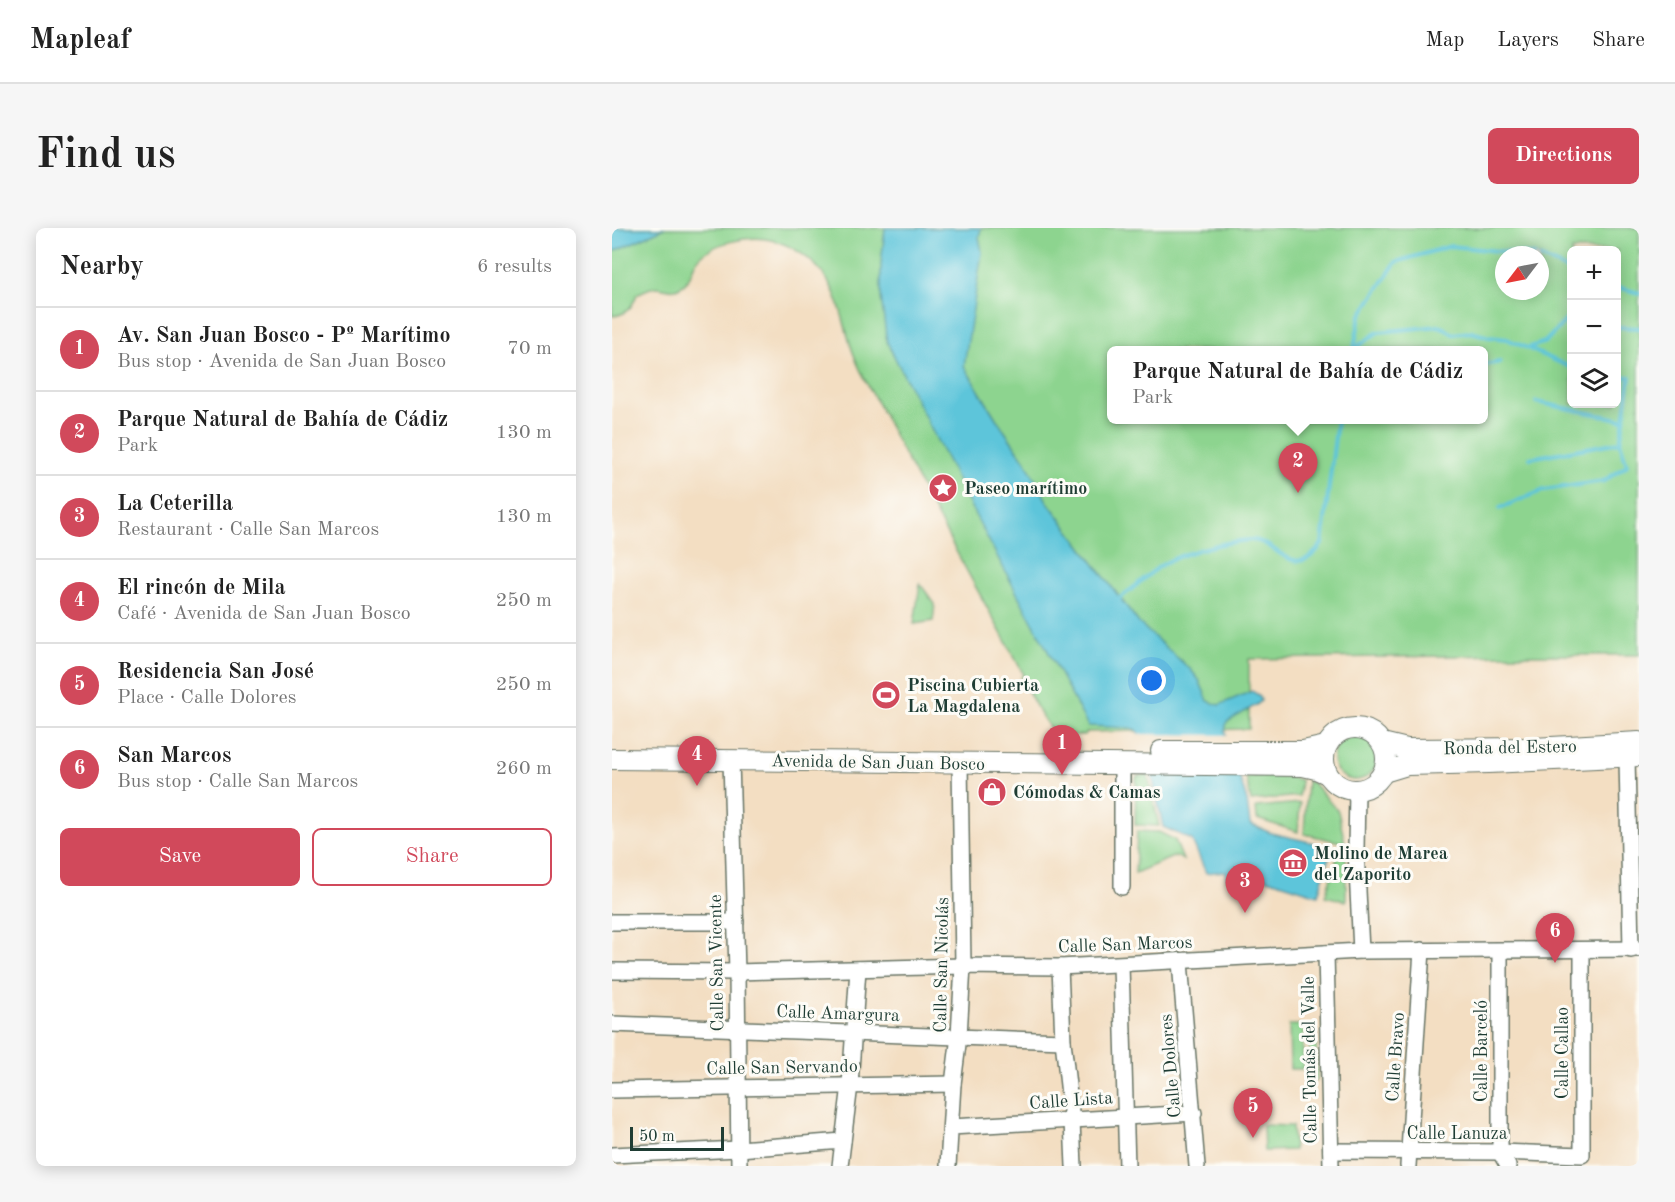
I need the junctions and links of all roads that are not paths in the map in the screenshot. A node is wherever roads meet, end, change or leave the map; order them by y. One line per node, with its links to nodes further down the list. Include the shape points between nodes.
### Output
1 (1639, 742): 2 (street, Ronda del Estero, via 1407,749)
2 (1382, 743): 3 (street, via 1368,730 1350,728 1336,733); 12 (street, via 1386,752)
3 (1326, 746): 7 (street); 13 (street)
4 (612, 747): 5 (street, Avenida de San Juan Bosco, via 1049,752)
5 (1142, 757): 7 (street); 11 (street, Avenida de San Juan Bosco)
6 (1633, 757): 12 (street, Ronda del Estero, via 1407,765); 18 (street)
7 (1236, 758): 13 (street, via 1303,766)
8 (612, 759): 9 (street, Avenida de San Juan Bosco)
9 (731, 760): 10 (street, Avenida de San Juan Bosco); 17 (street, Calle San Vicente)
10 (960, 763): 11 (street, Avenida de San Juan Bosco); 26 (street, Calle San Nicolás)
11 (1122, 764): 15 (street)
12 (1384, 772): 14 (street, via 1373,785)
13 (1327, 774): 14 (street, via 1340,787)
14 (1358, 790): 20 (street, via 1356,850)
15 (1122, 886)
16 (612, 922): 17 (street)
17 (736, 922): 30 (street, Calle San Vicente)
18 (1635, 949): 22 (street, Calle San Marcos)
19 (1422, 950): 20 (street, Calle San Marcos); 21 (street, Calle San Marcos); 50 (street, Calle Bravo)
20 (1361, 951): 23 (street, Calle San Marcos)
21 (1500, 951): 22 (street, Calle San Marcos); 46 (street, Calle Barceló)
22 (1582, 951): 48 (street, Calle Callao)
23 (1326, 953): 24 (street, Calle San Marcos); 49 (street, Calle Tomás del Valle)
24 (1180, 962): 25 (street, Calle San Marcos); 40 (street, Calle Dolores)
25 (1121, 964): 27 (street, Calle San Marcos); 41 (street)
26 (963, 966): 27 (street, Calle San Marcos); 28 (street, Calle San Marcos); 34 (street, Calle San Nicolás)
27 (1060, 967): 35 (street)
28 (858, 969): 30 (street, Calle San Marcos); 33 (street)
29 (612, 971): 30 (street, Calle San Marcos)
30 (737, 972): 32 (street, Calle San Vicente)
31 (612, 1024): 32 (street, Calle Amargura)
32 (737, 1028): 33 (street, Calle Amargura); 38 (street, Calle San Vicente)
33 (854, 1033): 34 (street, Calle Amargura); 37 (street)
34 (959, 1036): 35 (street, Calle Amargura); 36 (street, Calle San Nicolás)
35 (1063, 1041): 42 (street)
36 (952, 1084): 37 (street, Calle San Servando); 43 (street, Calle San Nicolás)
37 (850, 1085): 38 (street, Calle San Servando); 44 (street)
38 (737, 1088): 39 (street, Calle San Servando); 45 (street, Calle San Vicente)
39 (612, 1090)
40 (1194, 1113): 41 (street, Calle Lista); 56 (street, Calle Dolores)
41 (1124, 1117): 42 (street, Calle Lista); 55 (street)
42 (1072, 1121): 43 (street, Calle Lista); 54 (street)
43 (951, 1127): 53 (street, Calle San Nicolás)
44 (843, 1141): 45 (street); 52 (street)
45 (738, 1149): 47 (street); 51 (street, Calle San Vicente)
46 (1500, 1152): 48 (street, Calle Lanuza); 50 (street, Calle Lanuza); 57 (street)
47 (612, 1155)
48 (1582, 1155)
49 (1331, 1158): 50 (street, Calle Lanuza)
50 (1408, 1159)
51 (739, 1166)
52 (840, 1166)
53 (948, 1166)
54 (1074, 1166)
55 (1127, 1166)
56 (1197, 1166)
57 (1508, 1166)

